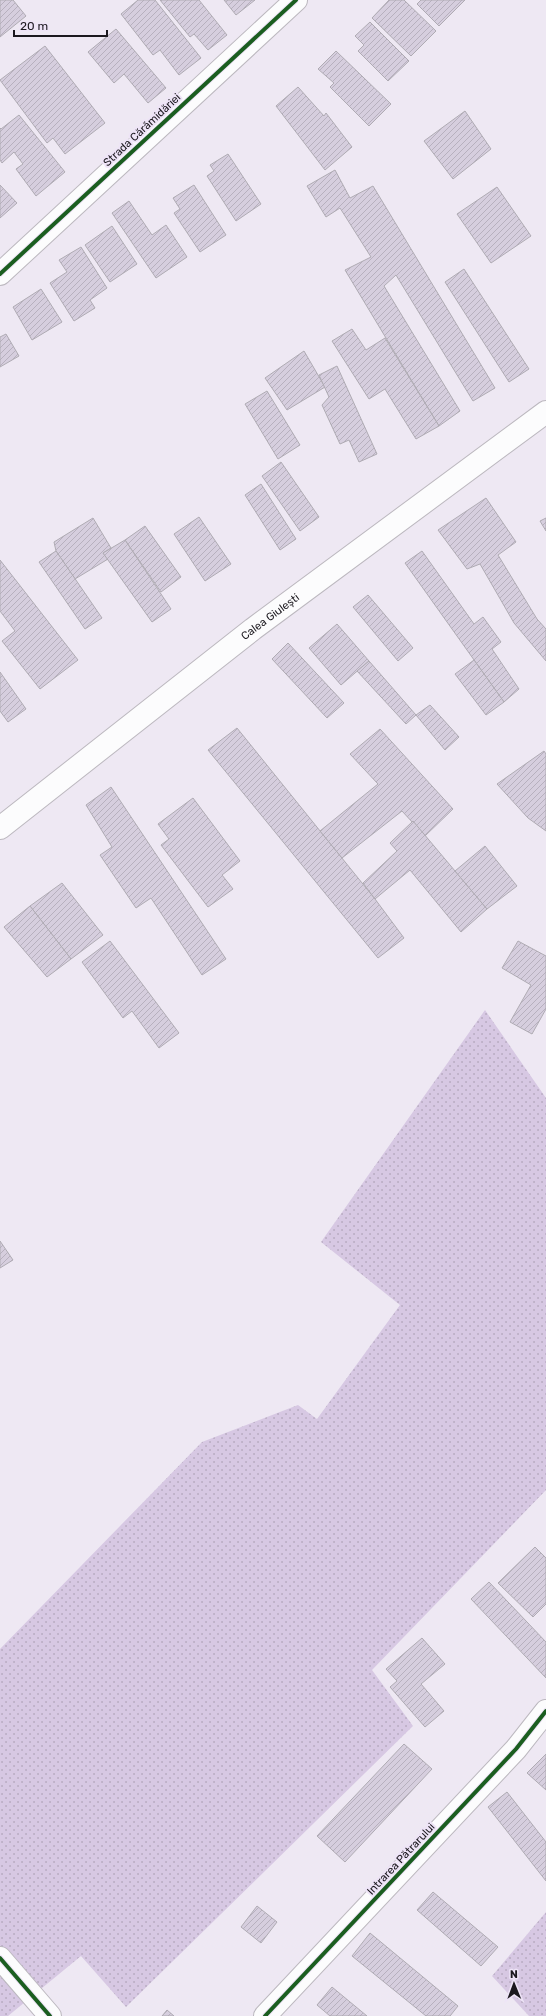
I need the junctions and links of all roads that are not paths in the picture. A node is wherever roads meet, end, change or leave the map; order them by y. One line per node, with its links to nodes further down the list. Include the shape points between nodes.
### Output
1 (296, 0): 2 (street, Strada Cărămidăriei)
2 (0, 274)
3 (546, 412): 4 (street, Calea Giulești, via 253,628)
4 (0, 828)
5 (546, 1711): 8 (street, Intrarea Pătrarului, via 516,1749)
6 (0, 1958): 7 (street)
7 (50, 2016)
8 (265, 2016)

